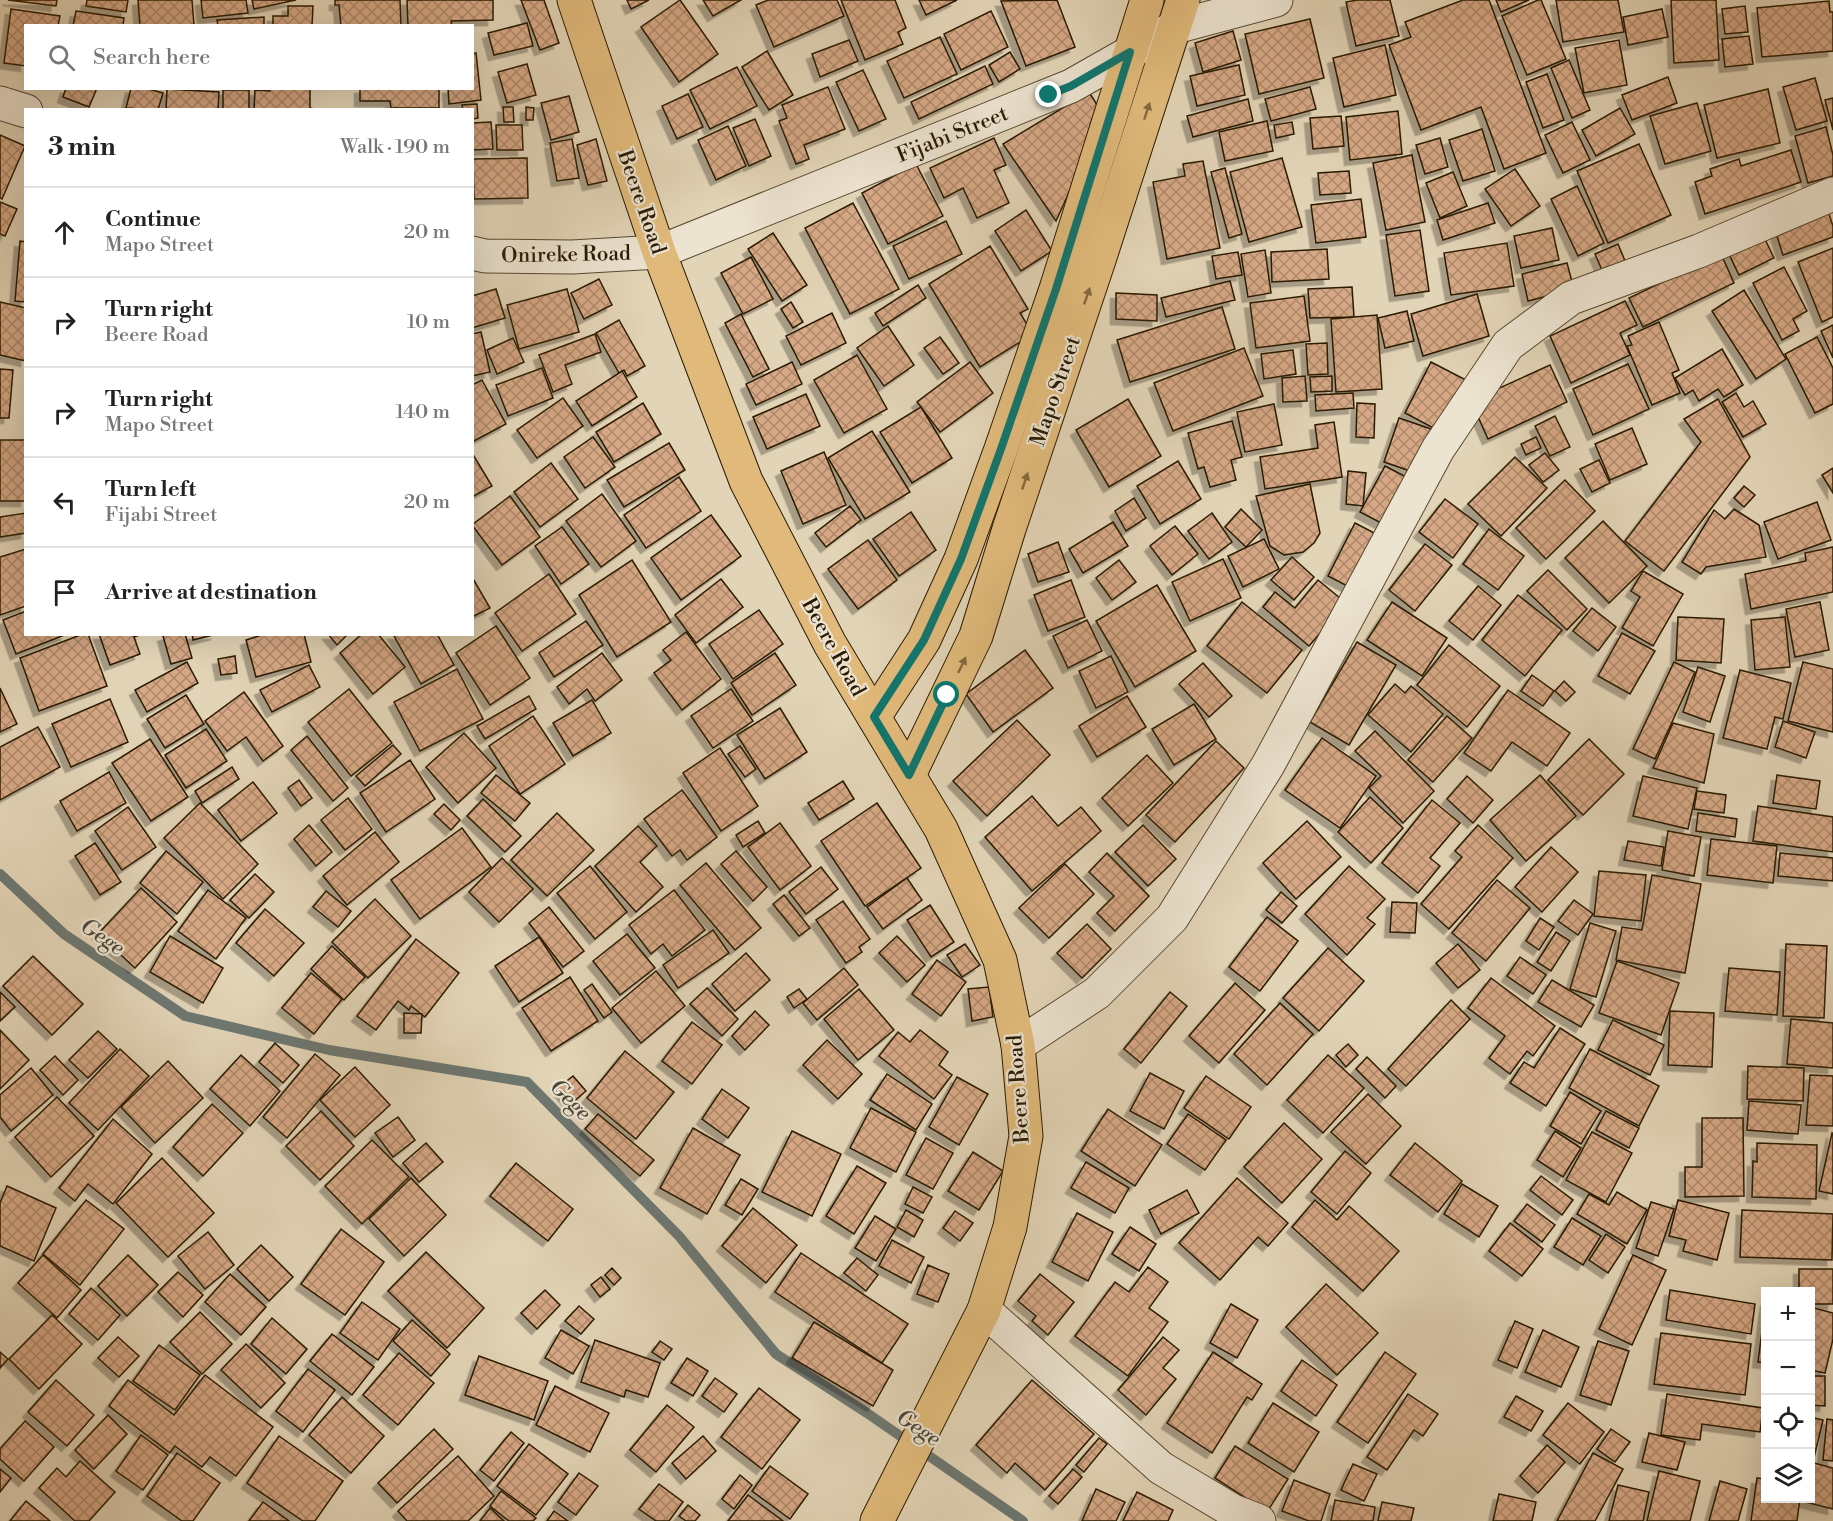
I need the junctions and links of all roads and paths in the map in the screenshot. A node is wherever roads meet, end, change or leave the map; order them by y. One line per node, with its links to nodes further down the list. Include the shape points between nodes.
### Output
1 (574, 0): 9 (main road, Beere Road)
2 (1147, 0): 5 (main road, Mapo Street)
3 (1276, 0): 4 (street, Fijabi Street)
4 (1179, 13): 5 (street, Fijabi Street); 12 (main road, Mapo Street, one-way to 4, via 976,636)
5 (1130, 52): 9 (street, Fijabi Street, via 1071,86); 11 (main road, Mapo Street, via 1056,289 961,559 924,640)
6 (0, 103): 7 (street)
7 (24, 110)
8 (1833, 194): 13 (street, via 1699,251 1571,298 1508,345 1438,449 1268,765 1172,918 1097,993)
9 (659, 252): 10 (street, Onireke Road, via 572,257); 11 (main road, Beere Road, via 746,481 830,644)
10 (474, 253)
11 (874, 717): 12 (main road, Beere Road)
12 (909, 775): 13 (main road, Beere Road, via 941,829 1000,960)
13 (1018, 1046): 14 (main road, Beere Road, via 1026,1136 1010,1227)
14 (984, 1310): 15 (main road, Beere Road); 16 (street, via 1161,1467 1233,1511)
15 (877, 1521)
16 (1259, 1521)

